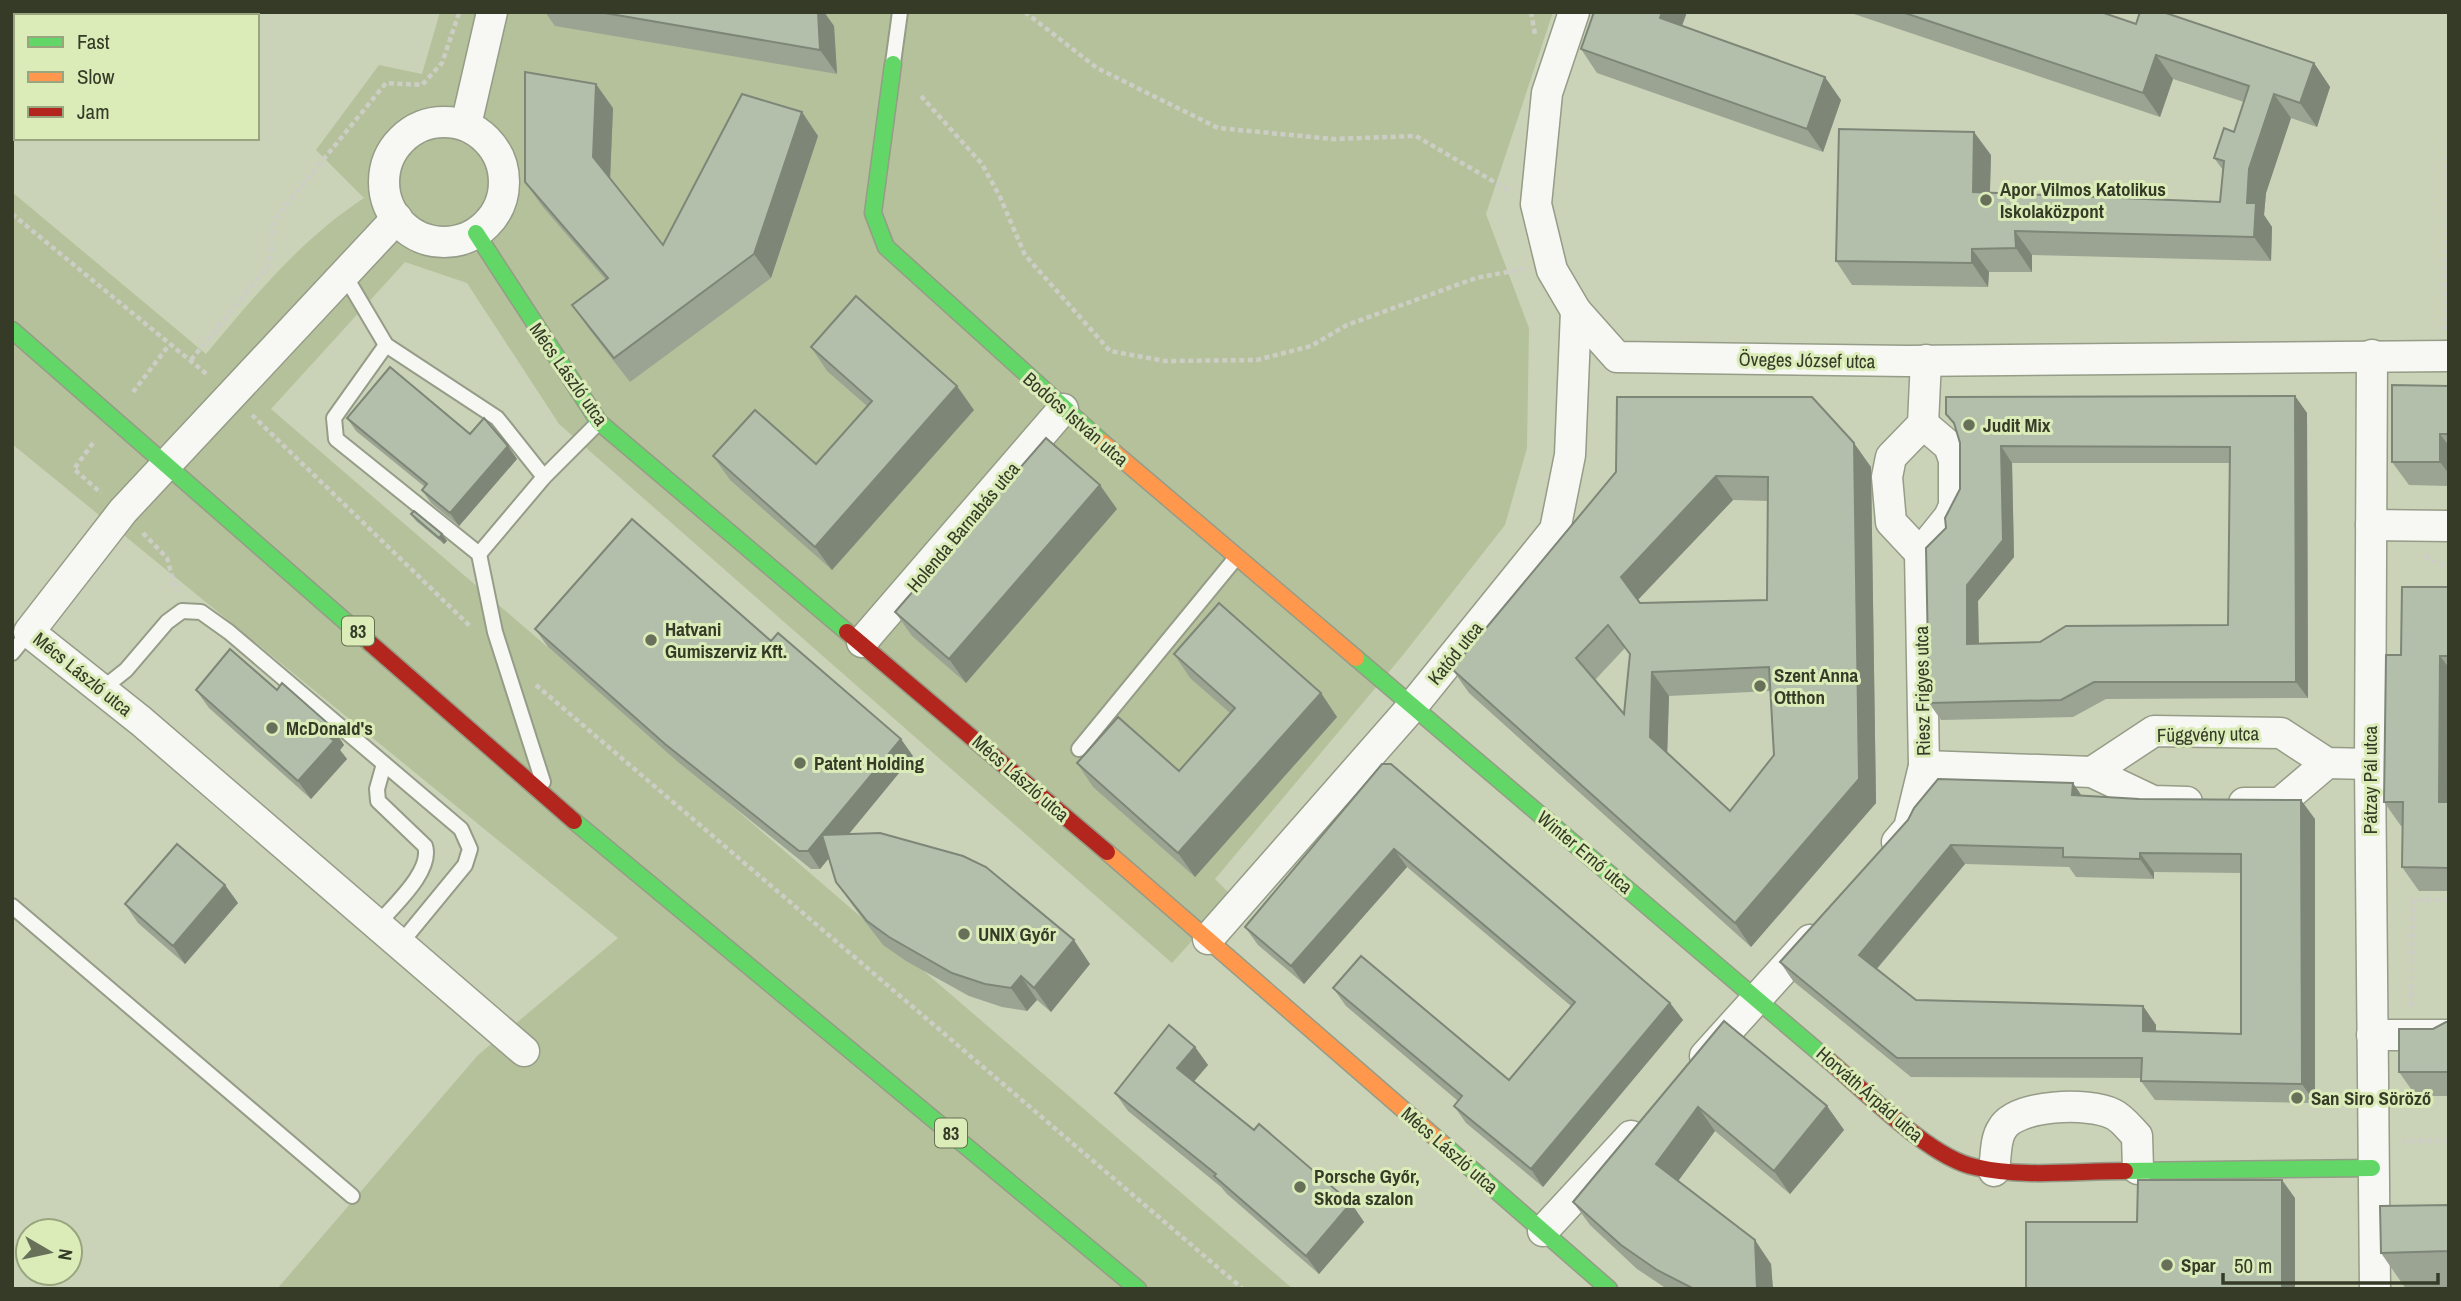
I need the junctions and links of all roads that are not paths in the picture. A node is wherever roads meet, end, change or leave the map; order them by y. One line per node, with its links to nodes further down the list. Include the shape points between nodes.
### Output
1 (492, 12): 5 (street)
2 (900, 12): 4 (lane)
3 (1574, 12): 9 (street, Öveges József utca, via 1547,93 1536,204 1552,270)
4 (893, 64): 15 (street, Bodócs István utca, via 873,213 887,247)
5 (466, 125): 6 (street, via 432,122 399,142 384,181); 7 (street, via 483,135 503,170 501,201)
6 (397, 218): 7 (street, via 418,236 433,240 462,239); 8 (street, Mécs László utca)
7 (476, 233): 16 (street, Mécs László utca)
8 (344, 274): 11 (lane); 18 (street, Mécs László utca)
9 (1576, 311): 14 (street, Öveges József utca, via 1617,357); 28 (street, Katód utca, via 1570,455 1555,530)
10 (12, 330): 18 (street, 83)
11 (386, 345): 19 (lane, via 498,418); 23 (lane, via 334,418 336,439)
12 (2372, 355): 13 (street); 14 (street, Öveges József utca); 20 (street, Pátzay Pál utca)
13 (2447, 356)
14 (1926, 360): 17 (street)
15 (1063, 409): 24 (street, Bodócs István utca); 25 (street, Holenda Barnabás utca)
16 (599, 422): 19 (lane); 25 (street, Mécs László utca)
17 (1923, 424): 22 (street, via 1949,446 1954,460 1954,506); 22 (street, via 1891,457 1887,477 1891,522)
18 (167, 463): 26 (street, Mécs László utca, via 76,568); 35 (street, 83)
19 (544, 477): 23 (lane)
20 (2371, 525): 21 (street); 32 (street, Pátzay Pál utca)
21 (2449, 526)
22 (1920, 553): 33 (street, Riesz Frigyes utca)
23 (479, 554): 35 (lane, via 502,656)
24 (1236, 558): 28 (street, Bodócs István utca); 29 (lane)
25 (862, 642): 40 (street, Mécs László utca)
26 (21, 643): 27 (street, Mécs László utca)
27 (102, 689): 31 (lane, via 126,670 167,622 182,611 201,612); 39 (street, Mécs László utca)
28 (1411, 708): 40 (street, Katód utca); 41 (street, Winter Ernő utca)
29 (1079, 748)
30 (2327, 763): 32 (street); 34 (street, Függvény utca, via 2281,733 2154,731); 34 (street, via 2280,803 2153,801)
31 (384, 764): 39 (lane, via 378,801 425,846 429,856); 39 (lane, via 461,829 470,849 465,865)
32 (2370, 764): 42 (street, Pátzay Pál utca)
33 (1924, 766): 34 (street); 36 (street, Riesz Frigyes utca, via 1909,828)
34 (2092, 772)
35 (548, 799): 52 (street, 83)
36 (1874, 868)
37 (12, 906): 50 (lane)
38 (1829, 918): 41 (street)
39 (389, 935): 44 (street, Mécs László utca)
40 (1208, 939): 51 (street, Mécs László utca)
41 (1758, 998): 45 (street); 49 (street, Horváth Árpád utca, via 1926,1143 1972,1167)
42 (2372, 1035): 43 (street); 47 (street, Pátzay Pál utca)
43 (2449, 1035)
44 (523, 1051)
45 (1684, 1079)
46 (1646, 1119): 51 (street)
47 (2373, 1155): 48 (street, Horváth Árpád utca); 54 (street, Pátzay Pál utca)
48 (2138, 1170): 49 (street, Horváth Árpád utca); 49 (street, via 2137,1136 2113,1114 2086,1108 2030,1110 2010,1118 2000,1130)
49 (1994, 1171)
50 (352, 1196)
51 (1543, 1231): 53 (street, Mécs László utca)
52 (1138, 1289)
53 (1609, 1289)
54 (2375, 1289)

